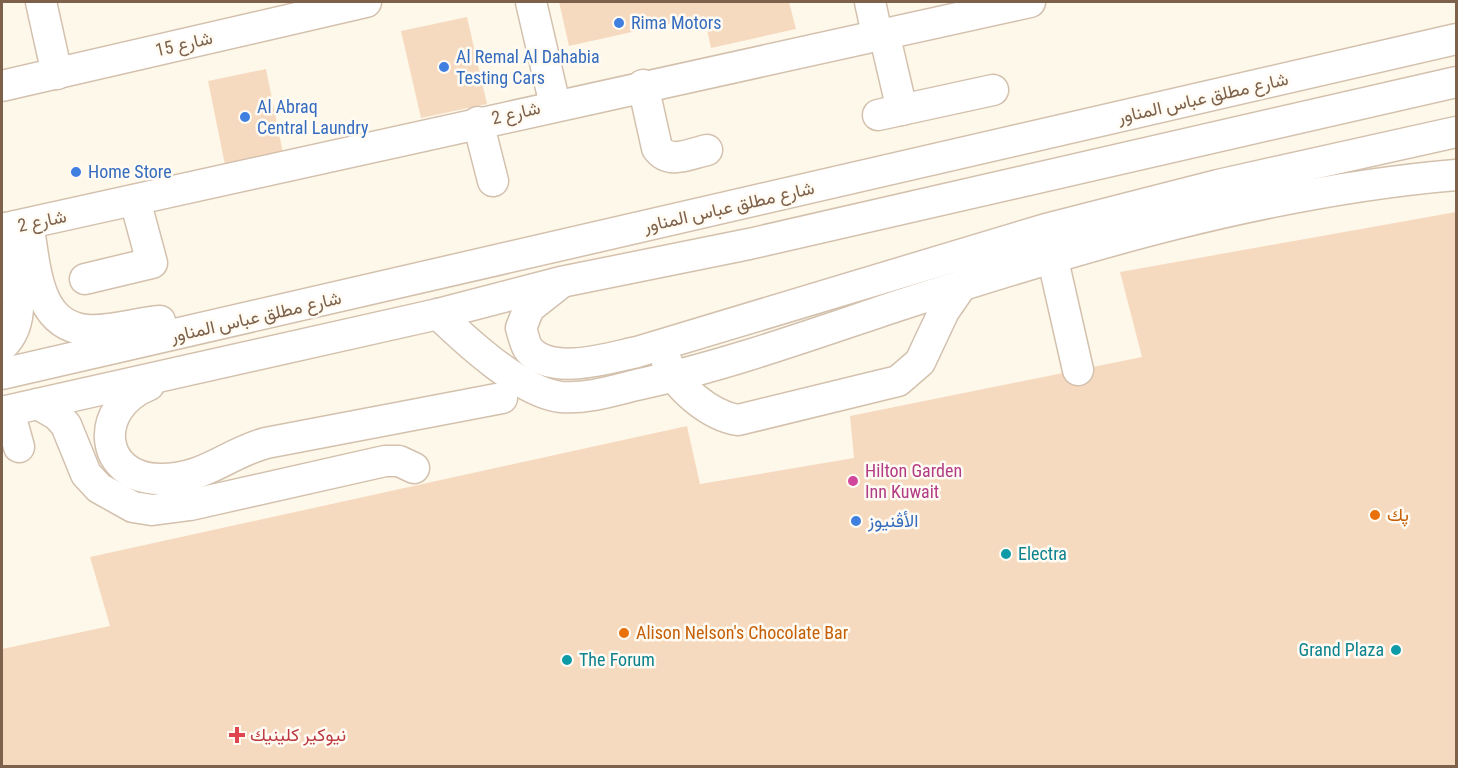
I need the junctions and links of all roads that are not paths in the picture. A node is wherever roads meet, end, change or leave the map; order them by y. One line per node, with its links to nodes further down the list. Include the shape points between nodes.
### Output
1 (42, 2): 9 (street)
2 (366, 2): 6 (street, شارع 15)
3 (531, 2): 14 (street)
4 (870, 2): 7 (street)
5 (1030, 2): 7 (street, شارع 2)
6 (288, 10): 9 (street, شارع 15)
7 (881, 33): 11 (street, شارع 2); 13 (street, via 890,113)
8 (1456, 39): 27 (street, شارع مطلق عباس المناور)
9 (57, 74): 12 (street, شارع 15)
10 (1456, 82): 24 (street, شارع مطلق عباس المناور, via 749,244)
11 (643, 85): 14 (street, شارع 2); 17 (street, via 662,156 669,159)
12 (2, 86)
13 (993, 90)
14 (555, 105): 15 (street, شارع 2)
15 (478, 122): 19 (street); 20 (street, شارع 2)
16 (1456, 132): 22 (street, via 1218,185)
17 (707, 150)
18 (1456, 175): 22 (street, via 1276,200)
19 (493, 181)
20 (135, 200): 21 (street, شارع 2); 23 (street, via 152,263)
21 (11, 227): 27 (street, via 48,310 65,325 89,330 179,319); 29 (street, via 18,320 12,336)
22 (1040, 246): 25 (street); 28 (street, via 963,253); 31 (street)
23 (85, 279)
24 (561, 282): 26 (street, شارع مطلق عباس المناور); 28 (street, via 529,308 521,328 529,350 548,361 582,364)
25 (962, 285): 33 (street); 33 (street, via 944,311 920,362 898,381 738,420 717,414)
26 (438, 314): 30 (street, شارع مطلق عباس المناور); 33 (street, via 533,390 561,397 588,396)
27 (229, 323): 32 (street, شارع مطلق عباس المناور)
28 (662, 345): 33 (street)
29 (2, 346)
30 (191, 368): 35 (street, شارع مطلق عباس المناور); 37 (street, via 130,394 113,415 110,441 114,454 133,473 159,479 188,476 256,446)
31 (1070, 371)
32 (2, 374)
33 (672, 377)
34 (502, 398): 37 (street)
35 (49, 402): 36 (street, شارع مطلق عباس المناور); 37 (street, via 66,425 86,474 99,488 133,507 152,510 399,461)
36 (5, 411): 38 (street)
37 (415, 445): 39 (street)
38 (19, 447)
39 (323, 450)

